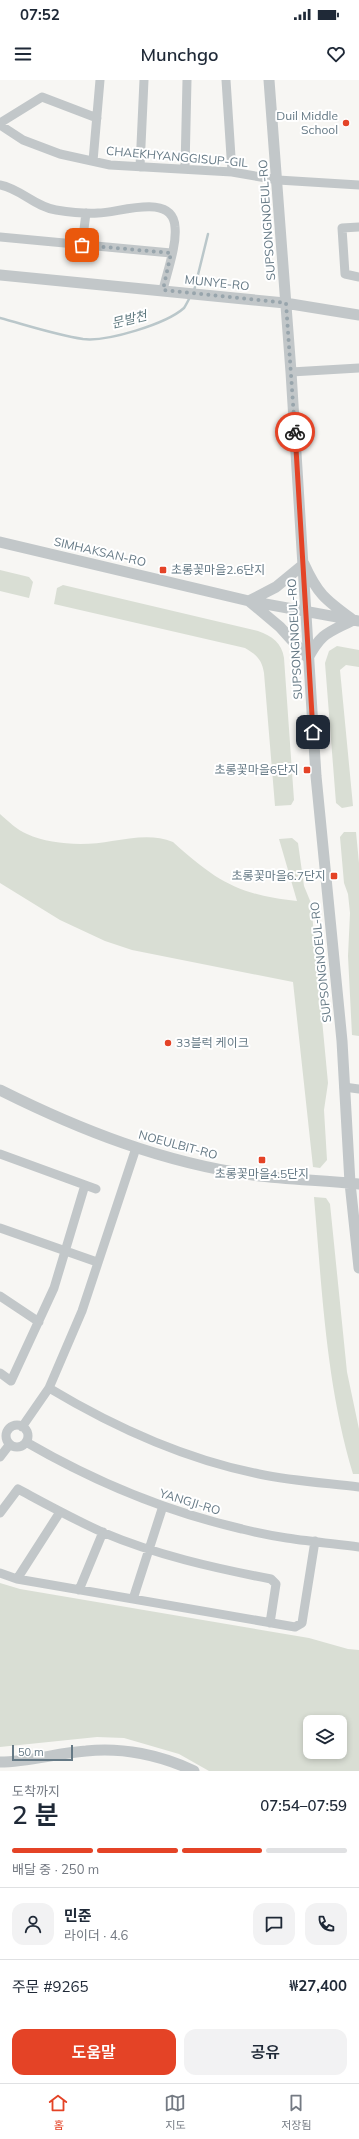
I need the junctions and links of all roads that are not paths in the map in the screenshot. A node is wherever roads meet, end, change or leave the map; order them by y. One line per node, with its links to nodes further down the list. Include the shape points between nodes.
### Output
1 (100, 80): 6 (street)
2 (144, 80): 9 (street)
3 (187, 80): 10 (street)
4 (226, 80): 11 (street)
5 (269, 80): 12 (street, SUPSONGNOEUL-RO)
6 (97, 118): 7 (street, via 42,98); 8 (street)
7 (0, 124): 8 (street, CHAEKHYANGGISUP-GIL, via 30,143 60,154)
8 (93, 161): 9 (street, CHAEKHYANGGISUP-GIL)
9 (140, 167): 10 (street, CHAEKHYANGGISUP-GIL)
10 (185, 169): 11 (street, CHAEKHYANGGISUP-GIL)
11 (232, 172): 12 (street, CHAEKHYANGGISUP-GIL)
12 (278, 180): 13 (street, CHAEKHYANGGISUP-GIL); 23 (street, SUPSONGNOEUL-RO)
13 (359, 185)
14 (0, 186): 15 (street, via 12,188 47,208)
15 (86, 213): 18 (street); 19 (street, via 99,214 142,207 168,211 172,215 175,227)
16 (359, 227): 21 (street, via 342,228 346,274)
17 (0, 237): 18 (street)
18 (82, 245): 19 (street)
19 (171, 253): 22 (street)
20 (0, 275): 22 (street, MUNYE-RO)
21 (359, 277)
22 (163, 290): 23 (street, MUNYE-RO)
23 (286, 303): 24 (street, MUNYE-RO); 26 (street, SUPSONGNOEUL-RO)
24 (359, 315)
25 (359, 368): 26 (street)
26 (291, 372): 28 (street, SUPSONGNOEUL-RO)
27 (0, 542): 29 (street, SIMHAKSAN-RO)
28 (304, 564): 29 (street, via 276,587); 30 (street, SUPSONGNOEUL-RO); 31 (street, via 313,585 321,595)
29 (249, 601): 30 (street, SIMHAKSAN-RO); 32 (street, via 280,627)
30 (305, 611): 31 (street, SIMHAKSAN-RO); 32 (street, SUPSONGNOEUL-RO)
31 (356, 621): 32 (street, via 325,633 317,641)
32 (308, 658): 33 (street, SUPSONGNOEUL-RO)
33 (344, 1087): 34 (street); 38 (street, SUPSONGNOEUL-RO)
34 (359, 1089)
35 (0, 1090): 36 (street, NOEULBIT-RO, via 48,1114)
36 (136, 1148): 38 (street, NOEULBIT-RO, via 204,1167 254,1175); 43 (street)
37 (0, 1154): 39 (street)
38 (355, 1183): 44 (street, SUPSONGNOEUL-RO)
39 (85, 1185): 40 (street); 42 (street)
40 (96, 1189)
41 (0, 1228): 42 (street)
42 (65, 1252): 43 (street); 46 (street, via 54,1288)
43 (97, 1262): 48 (street, via 82,1311)
44 (359, 1268)
45 (0, 1296): 46 (street)
46 (39, 1322): 47 (street, via 10,1381)
47 (0, 1373)
48 (49, 1388): 49 (street); 54 (street, via 129,1430 223,1465 260,1474)
49 (22, 1427): 50 (street); 51 (street, via 28,1436)
50 (4, 1428): 52 (street)
51 (26, 1442): 52 (street, via 20,1447); 55 (street, YANGJI-RO, via 96,1480)
52 (10, 1444): 53 (street)
53 (0, 1457)
54 (359, 1487)
55 (163, 1506): 59 (street, YANGJI-RO, via 243,1530); 61 (street)
56 (60, 1512): 57 (street, via 18,1489); 58 (street); 63 (street)
57 (0, 1513)
58 (103, 1532): 61 (street); 64 (street)
59 (315, 1541): 60 (street, YANGJI-RO); 66 (street, via 302,1623 295,1627)
60 (359, 1547)
61 (149, 1549): 65 (street); 66 (street, via 272,1578 276,1584)
62 (0, 1574): 63 (street)
63 (17, 1579): 64 (street)
64 (79, 1590): 65 (street)
65 (133, 1599): 66 (street)
66 (270, 1623)
67 (0, 1762): 68 (street, via 17,1762 86,1750 110,1750 154,1757 178,1763)
68 (194, 1771)

